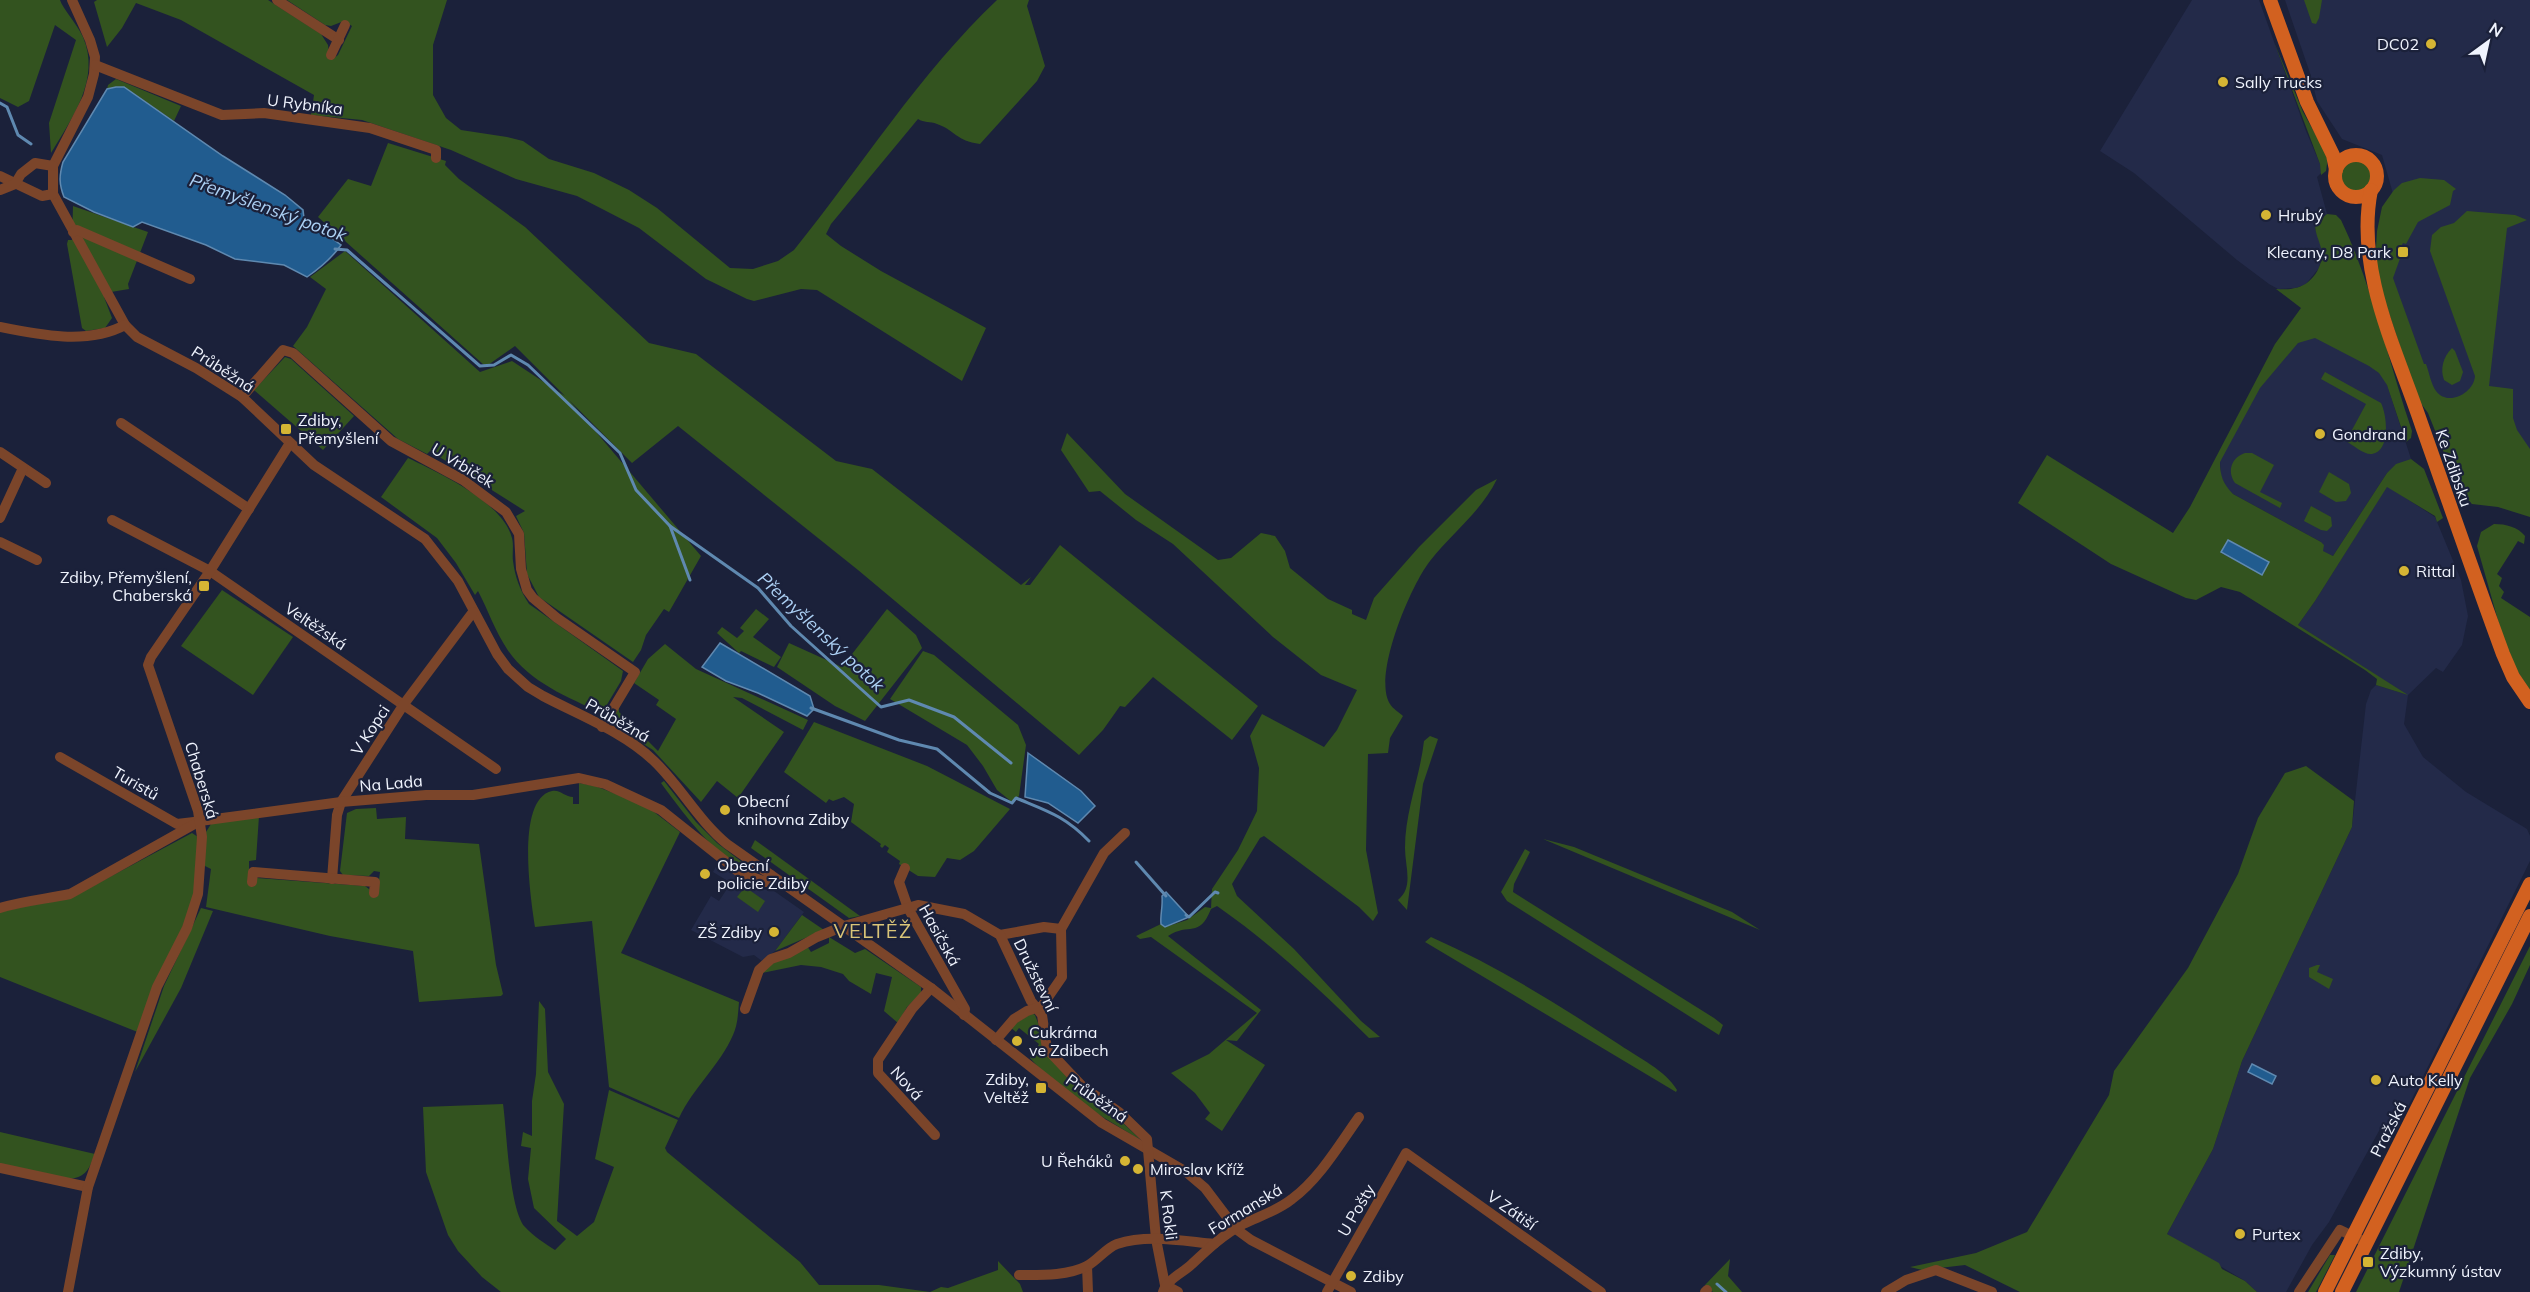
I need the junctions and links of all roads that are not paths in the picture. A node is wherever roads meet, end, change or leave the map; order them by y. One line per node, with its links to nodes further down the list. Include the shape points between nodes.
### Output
1 (72, 0): 7 (street, via 90,40)
2 (277, 0): 5 (street)
3 (2270, 0): 8 (main road)
4 (345, 25): 5 (street)
5 (339, 40): 6 (street)
6 (331, 55)
7 (95, 65): 10 (street, U Rybníka, via 222,116 264,113 370,128 436,150); 11 (street, via 88,97)
8 (2318, 125): 9 (main road, via 2339,146); 12 (main road)
9 (2355, 155): 12 (main road, via 2343,160); 16 (main road, via 2367,158 2375,168)
10 (436, 158)
11 (53, 166): 14 (street, via 35,163); 18 (street)
12 (2336, 170): 17 (main road, via 2337,183)
13 (0, 176): 14 (street)
14 (15, 184): 15 (street); 18 (street, via 42,196)
15 (0, 190)
16 (2372, 190): 17 (main road, via 2359,196); 20 (main road, Ke Zdibsku)
17 (2346, 194): 20 (main road, Ke Zdibsku, via 2358,211)
18 (53, 195): 19 (street)
19 (73, 232): 21 (street, via 77,230); 22 (street)
20 (2367, 238): 37 (main road, Ke Zdibsku, via 2371,270 2391,337 2455,521 2503,654)
21 (190, 279)
22 (125, 325): 23 (street, via 116,330 71,336 43,336); 24 (street, Průběžná, via 137,338)
23 (0, 327)
24 (242, 397): 26 (street, Průběžná); 39 (street, U Vrbiček, via 283,350 293,353 391,441 463,480 506,512 519,534 521,568 533,598 635,672)
25 (121, 423): 30 (street)
26 (291, 443): 30 (street, Chaberská); 36 (street, Průběžná, via 314,465 425,538 448,566)
27 (0, 452): 28 (street)
28 (24, 468): 29 (street); 31 (street)
29 (46, 483)
30 (249, 509): 35 (street, Chaberská)
31 (0, 518)
32 (112, 520): 35 (street, Veltěžská)
33 (0, 542): 34 (street)
34 (37, 560)
35 (210, 571): 38 (street, Veltěžská); 43 (street, Chaberská, via 148,665)
36 (472, 612): 38 (street, V Kopci); 39 (street, Průběžná, via 508,669 528,687)
37 (2530, 702)
38 (404, 704): 41 (street, Veltěžská); 42 (street, V Kopci)
39 (602, 727): 46 (street, Průběžná, via 652,759 704,823)
40 (60, 757): 43 (street, Turistů, via 177,824)
41 (496, 769)
42 (341, 802): 43 (street, Na Lada); 46 (street, Na Lada, via 473,795 573,779 590,780 661,810 739,872 766,882); 47 (street, V Kopci)
43 (200, 821): 51 (street, Na Lada, via 70,894); 67 (street, Chaberská, via 200,872 194,910 157,987)
44 (1125, 832): 55 (street, via 1104,854)
45 (905, 867): 52 (street, Hasičská, via 899,882)
46 (771, 875): 54 (street, Průběžná)
47 (332, 879): 48 (street, via 253,872); 49 (street)
48 (252, 882)
49 (375, 883)
50 (2530, 884): 69 (main road, Pražská)
51 (0, 908)
52 (908, 908): 54 (street, Družstevní); 56 (street, Družstevní, via 918,905 964,914); 60 (street, Hasičská, via 965,1009)
53 (2530, 916): 71 (main road, Pražská)
54 (844, 926): 57 (street, Průběžná); 59 (street, Družstevní, via 771,960 756,974)
55 (1061, 929): 56 (street, via 1044,927); 58 (street, via 1062,977 1049,998)
56 (1000, 935): 58 (street, Družstevní)
57 (931, 988): 60 (street, Průběžná); 63 (street, Nová, via 878,1060 878,1073)
58 (1036, 1008): 61 (street, via 1014,1019); 64 (street, Družstevní, via 1042,1015 1047,1049 1082,1086 1147,1138)
59 (745, 1009)
60 (964, 1015): 61 (street, Průběžná)
61 (996, 1040): 64 (street, Průběžná, via 1102,1123)
62 (1359, 1117): 68 (street, Formanská, via 1322,1170 1293,1199)
63 (935, 1135)
64 (1149, 1149): 68 (street, Průběžná, via 1205,1188); 70 (street, K Rokli)
65 (1406, 1153): 75 (street, U Pošty); 81 (street, V Zátiší)
66 (0, 1168): 67 (street)
67 (88, 1187): 77 (street, Chaberská)
68 (1236, 1229): 72 (street, Formanská); 75 (street, Průběžná)
69 (2353, 1236): 71 (street); 84 (street, via 2340,1230); 85 (main road, Pražská)
70 (1156, 1239): 72 (street); 73 (street, via 1115,1245); 76 (street, K Rokli)
71 (2367, 1243): 86 (main road, Pražská)
72 (1214, 1244): 76 (street, Formanská)
73 (1087, 1266): 74 (street, via 1053,1275); 78 (street)
74 (1019, 1275)
75 (1329, 1287): 80 (street, Průběžná)
76 (1164, 1288): 79 (street)
77 (68, 1292)
78 (1088, 1292)
79 (1178, 1292)
80 (1351, 1292)
81 (1601, 1292)
82 (1886, 1292): 83 (street, via 1936,1270)
83 (1992, 1292)
84 (2299, 1292)
85 (2325, 1292)
86 (2342, 1292)

